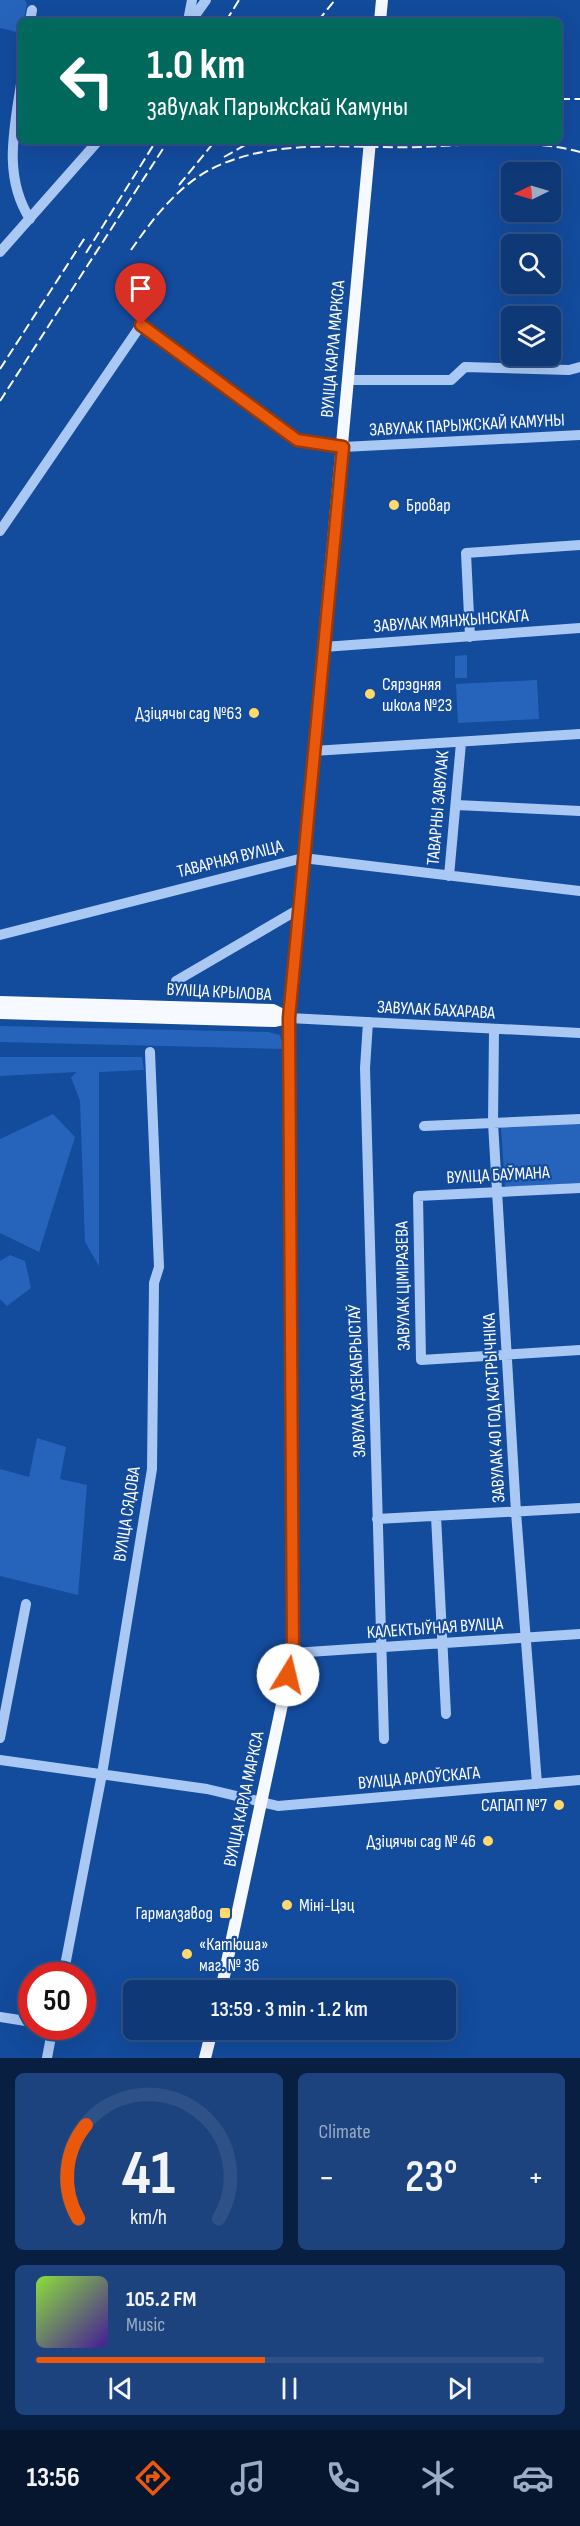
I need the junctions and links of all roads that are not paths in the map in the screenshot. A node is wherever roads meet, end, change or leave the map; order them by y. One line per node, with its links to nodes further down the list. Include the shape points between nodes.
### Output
1 (192, 0): 4 (street)
2 (206, 0): 5 (street)
3 (382, 0): 6 (main road)
4 (190, 18)
5 (192, 18)
6 (380, 18)
7 (18, 111): 10 (street, via 12,166 18,200)
8 (95, 144): 10 (street)
9 (369, 144): 13 (main road, ВУЛІЦА КАРЛА МАРКСА)
10 (30, 219): 11 (street)
11 (0, 252)
12 (580, 367): 13 (street, via 465,367 451,380)
13 (349, 380): 15 (main road, ВУЛІЦА КАРЛА МАРКСА)
14 (580, 435): 15 (street, ЗАВУЛАК ПАРЫЖСКАЙ КАМУНЫ)
15 (343, 447): 16 (street, ЗАВУЛАК ПАРЫЖСКАЙ КАМУНЫ, via 297,440 141,325); 20 (main road, ВУЛІЦА КАРЛА МАРКСА)
16 (0, 531)
17 (580, 545): 19 (street, via 466,553)
18 (580, 627): 19 (street, ЗАВУЛАК МЯНЖЫНСКАГА)
19 (470, 637): 20 (street, ЗАВУЛАК МЯНЖЫНСКАГА)
20 (324, 647): 23 (main road, ВУЛІЦА КАРЛА МАРКСА)
21 (580, 734): 22 (street)
22 (460, 743): 23 (street); 24 (street, ТАВАРНЫ ЗАВУЛАК)
23 (313, 751): 26 (main road, ВУЛІЦА КАРЛА МАРКСА)
24 (456, 805): 25 (street); 27 (street, ТАВАРНЫ ЗАВУЛАК)
25 (580, 811)
26 (303, 858): 27 (street, ТАВАРНАЯ ВУЛІЦА); 29 (main road, ВУЛІЦА КАРЛА МАРКСА); 30 (street, ТАВАРНАЯ ВУЛІЦА)
27 (449, 876): 28 (street, ТАВАРНАЯ ВУЛІЦА)
28 (580, 891)
29 (299, 909): 31 (street); 34 (main road, ВУЛІЦА КАРЛА МАРКСА)
30 (0, 935)
31 (176, 981)
32 (0, 1002): 34 (main road, ВУЛІЦА КРЫЛОВА, via 273,1010)
33 (0, 1013): 34 (main road, ВУЛІЦА КРЫЛОВА, via 274,1021)
34 (289, 1018): 35 (street, ЗАВУЛАК БАХАРАВА); 56 (main road, ВУЛІЦА КАРЛА МАРКСА)
35 (368, 1022): 36 (street, ЗАВУЛАК БАХАРАВА); 50 (street, ЗАВУЛАК ДЗЕКАБРЫСТАЎ, via 365,1068)
36 (494, 1030): 37 (street, ЗАВУЛАК БАХАРАВА); 40 (street, ЗАВУЛАК 40 ГОД КАСТРЫЧНІКА)
37 (580, 1033)
38 (150, 1052): 61 (street, ВУЛІЦА СЯДОВА, via 159,1267 154,1283 152,1468)
39 (580, 1119): 40 (street)
40 (493, 1123): 41 (street); 43 (street, ЗАВУЛАК 40 ГОД КАСТРЫЧНІКА)
41 (424, 1126)
42 (580, 1188): 43 (street, ВУЛІЦА БАЎМАНА)
43 (497, 1192): 44 (street, ВУЛІЦА БАЎМАНА); 46 (street, ЗАВУЛАК 40 ГОД КАСТРЫЧНІКА)
44 (418, 1196): 46 (street, ЗАВУЛАК ЦІМІРАЗЕВА, via 421,1359)
45 (580, 1350): 46 (street, ЗАВУЛАК ЦІМІРАЗЕВА)
46 (507, 1354): 48 (street, ЗАВУЛАК 40 ГОД КАСТРЫЧНІКА)
47 (580, 1508): 48 (street)
48 (516, 1512): 49 (street); 53 (street, ЗАВУЛАК 40 ГОД КАСТРЫЧНІКА)
49 (436, 1516): 50 (street); 54 (street)
50 (377, 1519): 55 (street, ЗАВУЛАК ДЗЕКАБРЫСТАЎ)
51 (26, 1604): 58 (street)
52 (580, 1634): 53 (street, КАЛЕКТЫЎНАЯ ВУЛІЦА)
53 (526, 1639): 54 (street, КАЛЕКТЫЎНАЯ ВУЛІЦА); 63 (street, ЗАВУЛАК 40 ГОД КАСТРЫЧНІКА)
54 (443, 1644): 55 (street, КАЛЕКТЫЎНАЯ ВУЛІЦА); 57 (street)
55 (380, 1648): 56 (street, КАЛЕКТЫЎНАЯ ВУЛІЦА); 59 (street, ЗАВУЛАК ДЗЕКАБРЫСТАЎ)
56 (293, 1653): 64 (main road, ВУЛІЦА КАРЛА МАРКСА)
57 (446, 1714)
58 (0, 1738)
59 (384, 1740)
60 (0, 1760): 61 (street, ВУЛІЦА АРЛОЎСКАГА)
61 (102, 1774): 64 (street, ВУЛІЦА АРЛОЎСКАГА, via 207,1789); 65 (street, ВУЛІЦА СЯДОВА)
62 (580, 1780): 63 (street, ВУЛІЦА АРЛОЎСКАГА)
63 (537, 1784): 64 (street, ВУЛІЦА АРЛОЎСКАГА, via 290,1806)
64 (261, 1802): 66 (main road, ВУЛІЦА КАРЛА МАРКСА)
65 (66, 1962)
66 (223, 1980)
67 (0, 2017): 68 (street)
68 (18, 2020)
69 (50, 2040): 71 (street)
70 (210, 2040): 72 (main road)
71 (46, 2058)
72 (206, 2058)

